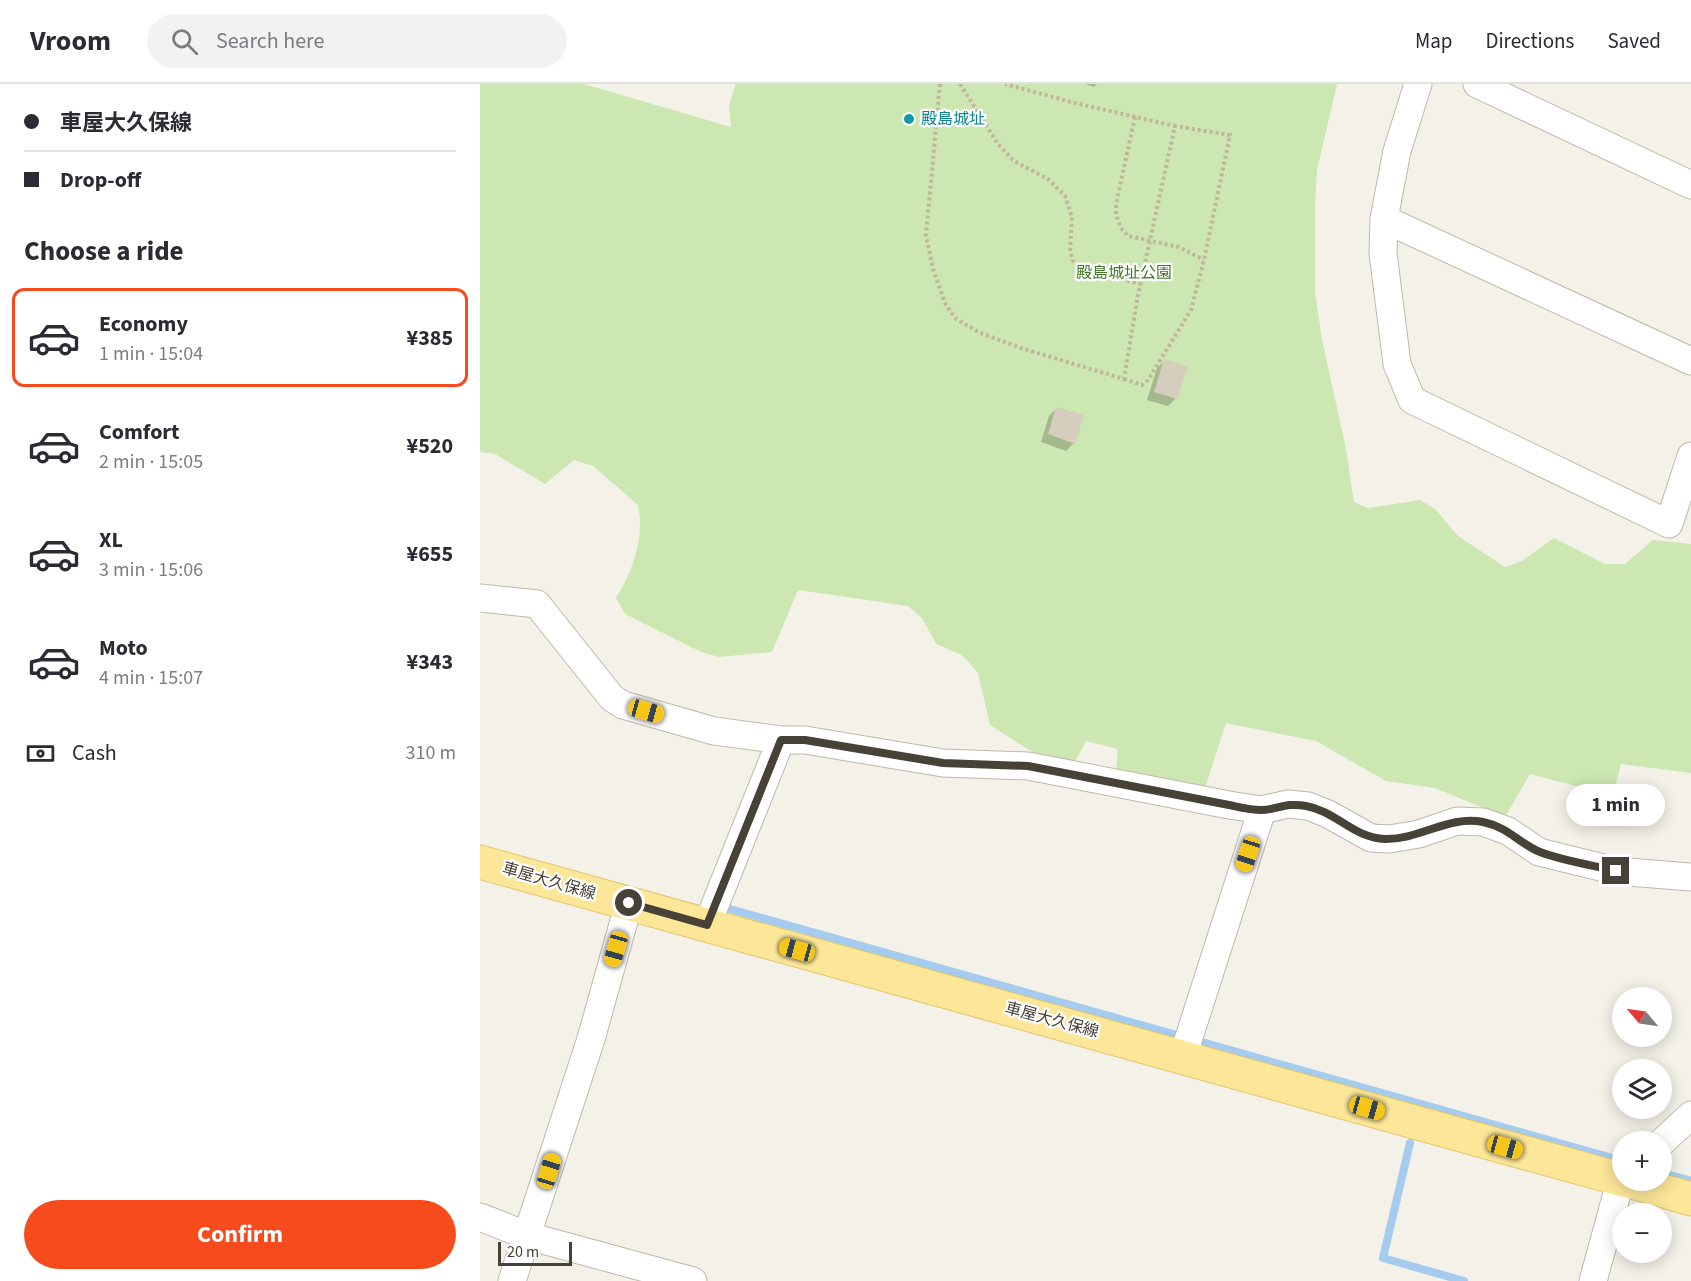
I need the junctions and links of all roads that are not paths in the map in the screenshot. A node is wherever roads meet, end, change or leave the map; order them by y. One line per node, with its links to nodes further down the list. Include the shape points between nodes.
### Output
1 (1418, 84): 4 (street, via 1397,151)
2 (1477, 84): 3 (street)
3 (1691, 185)
4 (1384, 219): 5 (street); 6 (street, via 1383,253 1397,364 1412,400 1669,524)
5 (1691, 361)
6 (1691, 456)
7 (480, 598): 8 (street, via 537,604 612,698 624,705 714,731)
8 (781, 740): 9 (street, via 805,740 943,763 1028,766); 13 (street)
9 (1262, 810): 11 (street, via 1288,804 1308,806 1361,834 1389,839 1457,821 1483,822 1508,831 1539,852 1616,871); 14 (street)
10 (480, 862): 12 (main road, 車屋大久保線)
11 (1691, 877)
12 (629, 903): 13 (main road, 車屋大久保線); 22 (street, via 591,1040)
13 (707, 925): 14 (main road, 車屋大久保線)
14 (1187, 1043): 17 (main road, 車屋大久保線)
15 (1691, 1115): 16 (street)
16 (1672, 1133)
17 (1612, 1176)
18 (1619, 1191): 25 (street)
19 (1664, 1191): 20 (main road, 車屋大久保線)
20 (1691, 1199)
21 (480, 1217): 22 (street)
22 (528, 1236): 23 (street); 24 (street)
23 (512, 1281)
24 (693, 1281)
25 (1593, 1281)

